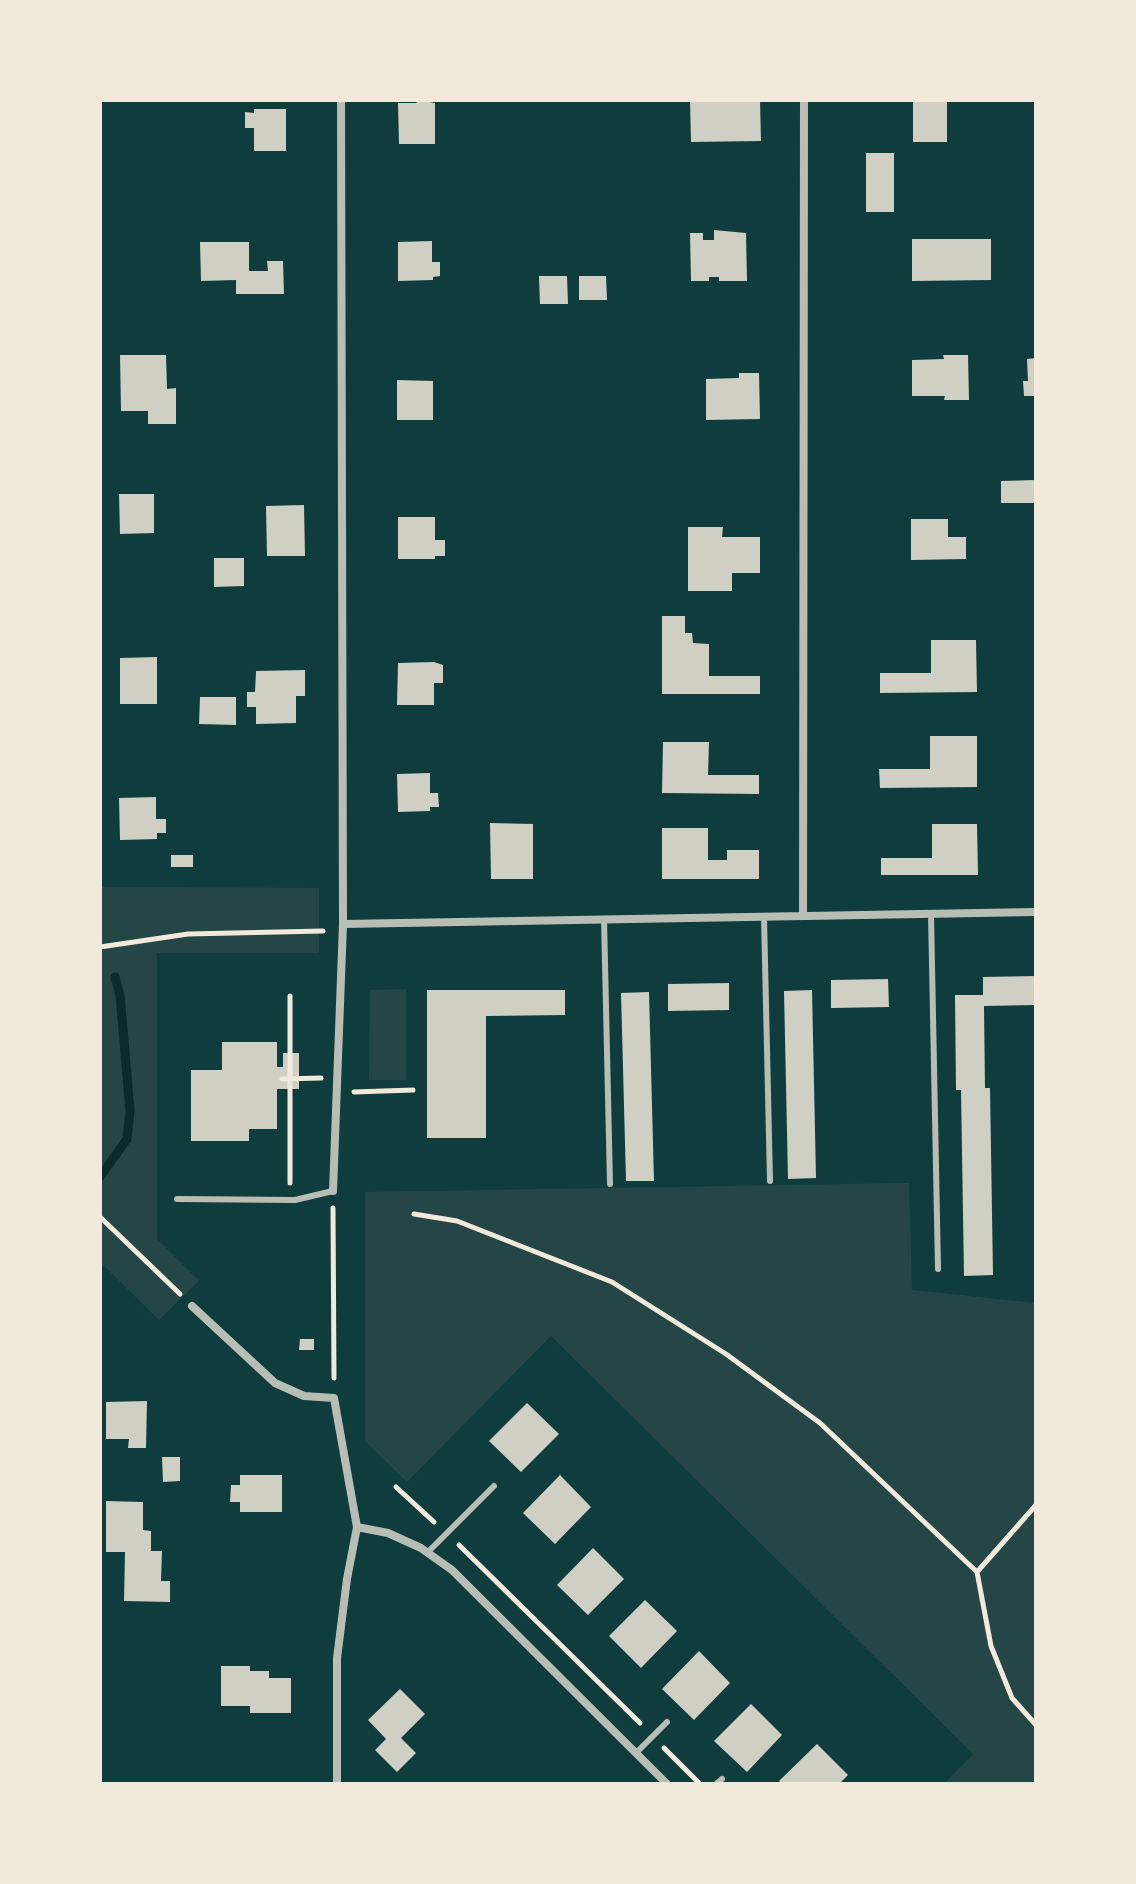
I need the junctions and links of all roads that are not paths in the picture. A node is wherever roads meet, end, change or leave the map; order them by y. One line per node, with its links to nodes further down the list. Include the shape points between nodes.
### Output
1 (341, 100): 8 (street)
2 (804, 100): 5 (street)
3 (1036, 912): 4 (street)
4 (931, 914): 5 (street); 13 (lane)
5 (803, 916): 6 (street)
6 (764, 917): 7 (street); 9 (lane)
7 (604, 919): 8 (street); 10 (lane)
8 (343, 924): 11 (street)
9 (770, 1181)
10 (610, 1184)
11 (333, 1191): 12 (lane, via 290,1200)
12 (177, 1199)
13 (938, 1269)
14 (192, 1306): 16 (street, via 275,1383 304,1396 334,1398)
15 (494, 1486): 17 (lane)
16 (357, 1527): 17 (street, via 388,1533); 20 (street, via 337,1658)
17 (427, 1553): 19 (street, via 452,1570)
18 (667, 1722): 19 (lane)
19 (636, 1753): 21 (street)
20 (337, 1784)
21 (667, 1784)

